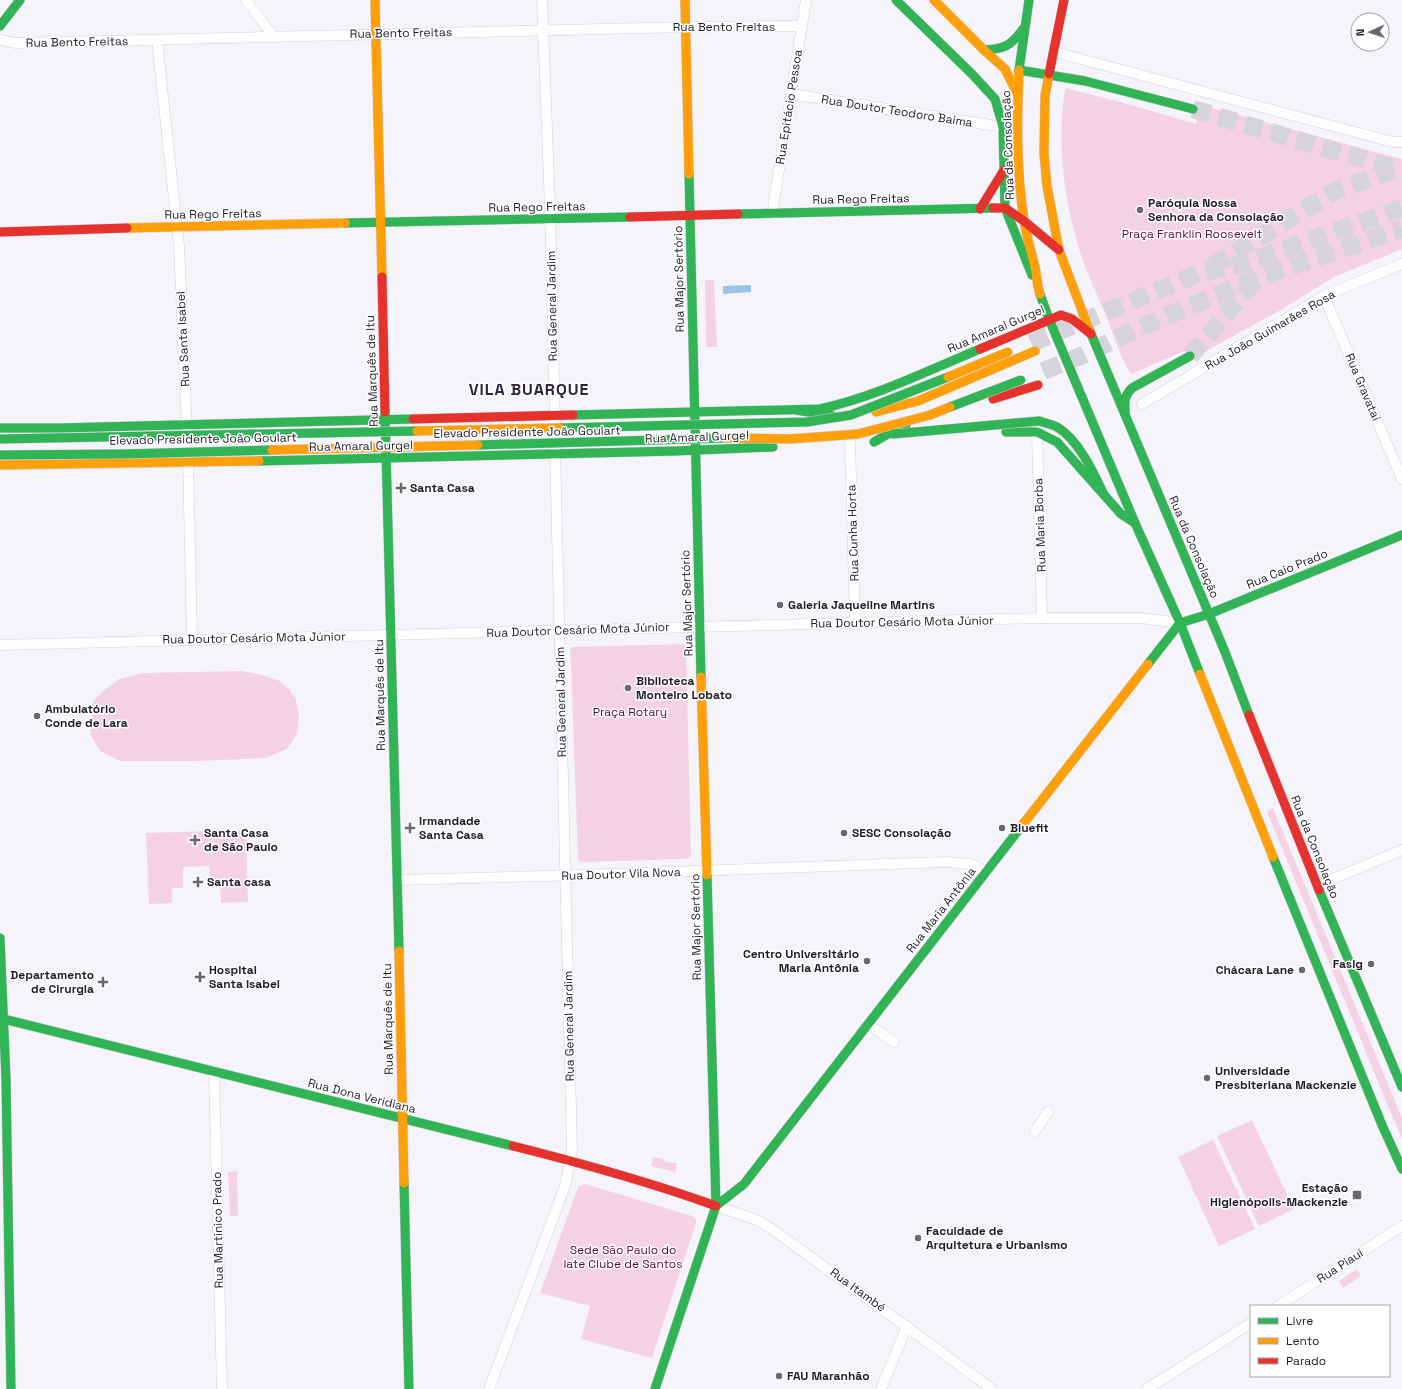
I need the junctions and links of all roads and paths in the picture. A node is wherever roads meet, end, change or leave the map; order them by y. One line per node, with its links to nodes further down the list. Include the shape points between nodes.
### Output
1 (20, 0): 11 (main road)
2 (246, 0): 17 (street)
3 (375, 0): 16 (main road, Rua Marquês de Itu)
4 (542, 0): 15 (street, Rua General Jardim)
5 (685, 0): 13 (main road, Rua Major Sertório)
6 (806, 0): 12 (street, Rua Epitácio Pessoa)
7 (896, 0): 27 (main road, Rua da Consolação, via 988,91 995,100)
8 (934, 0): 20 (main road)
9 (1029, 0): 14 (main road, Rua da Consolação)
10 (1064, 0): 21 (main road, Rua da Consolação)
11 (0, 26)
12 (801, 26): 13 (street, Rua Bento Freitas); 24 (street, Rua Epitácio Pessoa)
13 (686, 27): 15 (street, Rua Bento Freitas); 33 (main road, Rua Major Sertório)
14 (1025, 27): 20 (main road, via 1015,43 998,50); 22 (main road, Rua da Consolação)
15 (543, 30): 16 (street, Rua Bento Freitas); 34 (street, Rua General Jardim)
16 (376, 34): 17 (street, Rua Bento Freitas); 36 (main road, Rua Marquês de Itu)
17 (274, 36): 19 (street, Rua Bento Freitas)
18 (0, 40): 19 (street, Rua Bento Freitas, via 16,43)
19 (157, 40): 37 (street, Rua Santa Isabel)
20 (984, 50): 25 (main road, via 1006,69)
21 (1054, 52): 23 (main road, Rua da Consolação); 28 (street, via 1393,142)
22 (1019, 70): 23 (main road); 25 (main road, Rua da Consolação)
23 (1049, 74): 26 (main road, via 1106,85); 39 (main road, Rua da Consolação, via 1044,154)
24 (791, 94): 27 (street, Rua Doutor Teodoro Baima); 32 (street, Rua Epitácio Pessoa)
25 (1018, 95): 35 (main road, Rua da Consolação, via 1017,119)
26 (1193, 109)
27 (1003, 128): 29 (main road, Rua da Consolação)
28 (1402, 142)
29 (1004, 170): 30 (main road, Rua da Consolação); 31 (main road)
30 (1005, 208): 31 (main road, Rua Rego Freitas); 35 (main road); 41 (main road, Rua da Consolação)
31 (980, 209): 32 (main road, Rua Rego Freitas)
32 (773, 214): 33 (main road, Rua Rego Freitas)
33 (690, 216): 34 (main road, Rua Rego Freitas); 50 (main road, Rua Major Sertório)
34 (550, 219): 36 (main road, Rua Rego Freitas); 52 (street, Rua General Jardim)
35 (1024, 221): 39 (main road); 41 (main road, Rua da Consolação)
36 (380, 223): 37 (main road, Rua Rego Freitas); 53 (main road, Rua Marquês de Itu)
37 (176, 227): 38 (main road, Rua Rego Freitas); 54 (street, Rua Santa Isabel)
38 (0, 232)
39 (1059, 250): 44 (main road, Rua da Consolação)
40 (1402, 264): 42 (street, Rua João Guimarães Rosa)
41 (1038, 288): 43 (main road, Rua da Consolação)
42 (1324, 296): 48 (street, Rua João Guimarães Rosa); 67 (street, Rua Gravataí)
43 (1049, 319): 44 (main road, Rua Amaral Gurgel, via 1066,316); 49 (main road, Rua Amaral Gurgel, via 844,404); 69 (main road, Rua da Consolação)
44 (1091, 334): 51 (main road, Rua da Consolação)
45 (1190, 356): 51 (main road, via 1132,388 1125,399)
46 (1025, 378): 57 (main road, Elevado Presidente João Goulart, bridge, via 930,415)
47 (1038, 385): 59 (main road, via 895,430)
48 (1142, 404)
49 (796, 410): 50 (main road, Rua Amaral Gurgel); 58 (main road, Elevado Presidente João Goulart, bridge, via 826,416 848,416 863,415 918,401 1033,347 1008,352 873,407 844,416 807,422)
50 (694, 413): 52 (main road, Rua Amaral Gurgel); 61 (main road, Rua Major Sertório)
51 (1125, 414): 71 (main road, Rua da Consolação)
52 (555, 416): 53 (main road, Rua Amaral Gurgel); 62 (street, Rua General Jardim)
53 (386, 420): 54 (main road, Rua Amaral Gurgel); 64 (main road, Rua Marquês de Itu)
54 (187, 425): 55 (main road, Rua Amaral Gurgel); 65 (street, Rua Santa Isabel)
55 (0, 428)
56 (1037, 432): 59 (main road, Rua Amaral Gurgel, via 997,432); 68 (main road, Rua Amaral Gurgel, via 1057,442); 72 (street, Rua Maria Borba)
57 (858, 434): 63 (main road, Elevado Presidente João Goulart, bridge, via 790,439 730,438); 68 (main road, bridge, via 895,434 1039,421 1058,427 1067,436 1078,449)
58 (0, 438)
59 (874, 442): 60 (main road, Rua Amaral Gurgel)
60 (850, 443): 61 (main road, Rua Amaral Gurgel); 73 (street, Rua Cunha Horta)
61 (695, 450): 62 (main road, Rua Amaral Gurgel); 75 (main road, Rua Major Sertório)
62 (556, 454): 64 (main road, Rua Amaral Gurgel); 76 (street, Rua General Jardim)
63 (0, 455)
64 (387, 458): 65 (main road, Rua Amaral Gurgel); 77 (main road, Rua Marquês de Itu)
65 (188, 463): 66 (main road, Rua Amaral Gurgel); 78 (street, Rua Santa Isabel)
66 (0, 465)
67 (1402, 479)
68 (1104, 494): 69 (main road, via 1121,514)
69 (1135, 523): 74 (main road, Rua da Consolação)
70 (1402, 535): 71 (main road, Rua Caio Prado)
71 (1209, 614): 74 (main road, Rua Caio Prado); 85 (main road, Rua da Consolação)
72 (1042, 618): 73 (street, Rua Doutor Cesário Mota Júnior); 74 (street, Rua Doutor Cesário Mota Júnior, via 1141,618)
73 (855, 623): 75 (street, Rua Doutor Cesário Mota Júnior)
74 (1180, 623): 82 (main road, Rua Maria Antônia); 97 (main road, Rua da Consolação, via 1324,984)
75 (700, 627): 76 (street, Rua Doutor Cesário Mota Júnior); 81 (main road, Rua Major Sertório)
76 (560, 631): 77 (street, Rua Doutor Cesário Mota Júnior); 83 (street, Rua General Jardim)
77 (390, 635): 78 (street, Rua Doutor Cesário Mota Júnior); 84 (main road, Rua Marquês de Itu)
78 (192, 639): 79 (street, Rua Doutor Cesário Mota Júnior)
79 (0, 645)
80 (1402, 850): 85 (street)
81 (706, 871): 82 (street, Rua Doutor Vila Nova, via 946,862 971,864); 83 (street, Rua Doutor Vila Nova); 98 (main road, Rua Major Sertório)
82 (986, 872): 99 (main road, Rua Maria Antônia)
83 (566, 876): 84 (street, Rua Doutor Vila Nova); 96 (street, Rua General Jardim, via 572,1136)
84 (397, 880): 94 (main road, Rua Marquês de Itu)
85 (1318, 885): 91 (main road, Rua da Consolação, via 1366,1004)
86 (0, 938): 87 (main road)
87 (2, 1019): 90 (main road, Rua Dona Veridiana); 102 (main road)
88 (876, 1029): 89 (street)
89 (894, 1042)
90 (214, 1071): 94 (main road, Rua Dona Veridiana); 107 (street, Rua Martinico Prado)
91 (1400, 1075): 92 (main road, Rua da Consolação)
92 (1402, 1087)
93 (1048, 1112): 95 (street)
94 (403, 1118): 96 (main road, Rua Dona Veridiana); 108 (main road, Rua Marquês de Itu)
95 (1035, 1131)
96 (570, 1161): 100 (main road, Rua Dona Veridiana); 109 (street, Rua General Jardim, via 565,1186)
97 (1402, 1169)
98 (716, 1179): 99 (main road, via 726,1190); 100 (main road, Rua Major Sertório)
99 (738, 1189): 100 (main road, Rua Maria Antônia)
100 (716, 1206): 105 (street, Rua Itambé, via 772,1228); 110 (main road)
101 (1402, 1226): 103 (street, Rua Piauí)
102 (4, 1248): 106 (main road)
103 (1280, 1305)
104 (1250, 1324): 113 (street)
105 (906, 1326): 111 (street); 112 (street, Rua Itambé)
106 (11, 1389)
107 (222, 1389)
108 (409, 1389)
109 (489, 1389)
110 (655, 1389)
111 (881, 1389)
112 (992, 1389)
113 (1147, 1389)

